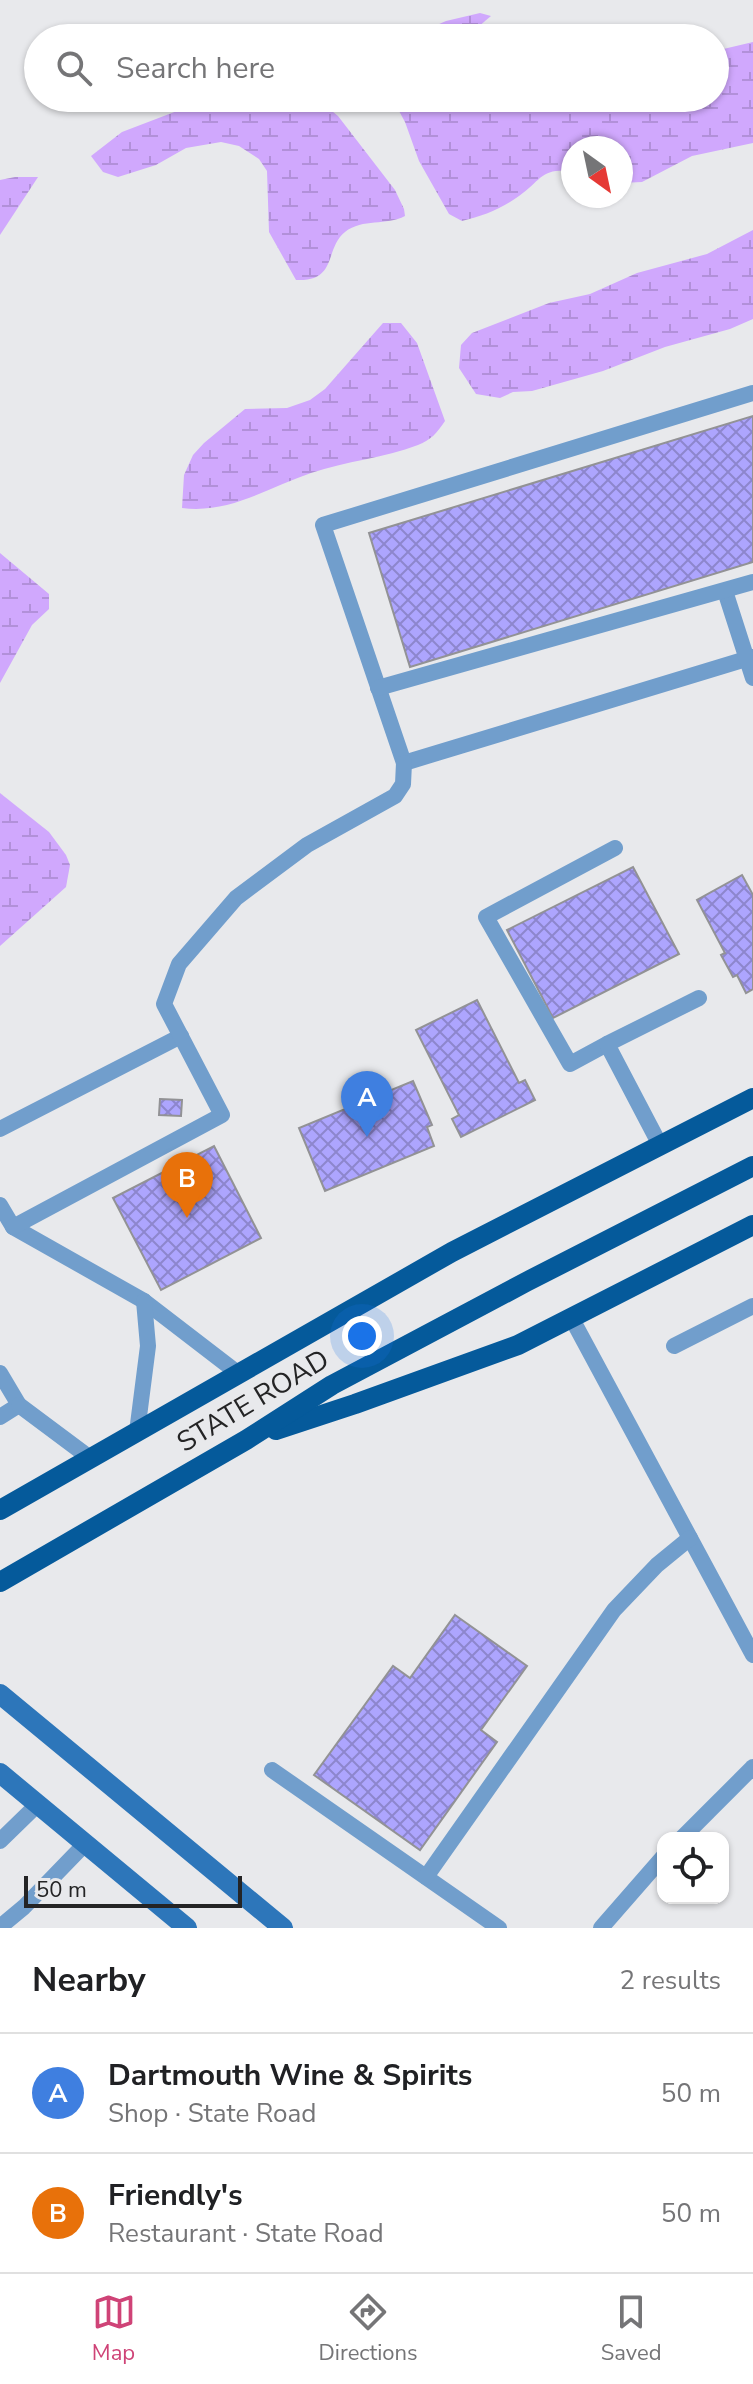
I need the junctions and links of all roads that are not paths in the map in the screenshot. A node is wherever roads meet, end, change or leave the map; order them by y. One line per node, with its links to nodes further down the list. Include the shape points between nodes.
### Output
1 (753, 393): 6 (lane, via 323,525)
2 (753, 582): 3 (lane)
3 (725, 591): 4 (lane); 6 (lane)
4 (750, 658): 5 (lane); 7 (lane)
5 (753, 678)
6 (378, 688): 7 (lane)
7 (404, 763): 10 (lane, via 403,784 395,796 307,845 236,898 179,964 164,1004)
8 (615, 848): 11 (lane, via 486,917 570,1064)
9 (699, 998): 11 (lane)
10 (181, 1036): 13 (lane); 18 (lane, via 222,1115)
11 (607, 1044): 14 (lane)
12 (753, 1098): 14 (main road, STATE ROAD)
13 (0, 1129)
14 (660, 1145): 24 (main road, STATE ROAD, via 452,1252)
15 (753, 1166): 28 (main road, STATE ROAD, via 332,1385)
16 (0, 1205): 18 (lane)
17 (753, 1225): 21 (main road)
18 (13, 1227): 19 (lane)
19 (144, 1301): 24 (lane); 27 (lane, via 148,1346)
20 (753, 1306): 22 (lane)
21 (572, 1319): 28 (main road, via 518,1345); 31 (lane)
22 (674, 1346)
23 (0, 1373): 25 (lane)
24 (239, 1374): 27 (main road, STATE ROAD)
25 (19, 1405): 26 (lane); 29 (lane)
26 (0, 1417)
27 (137, 1432): 29 (main road, STATE ROAD)
28 (246, 1440): 32 (main road, STATE ROAD)
29 (90, 1458): 30 (main road, STATE ROAD)
30 (0, 1510)
31 (690, 1538): 33 (lane); 43 (lane, via 614,1610)
32 (0, 1582)
33 (753, 1655)
34 (0, 1694): 46 (main road)
35 (753, 1767): 39 (lane)
36 (272, 1770): 43 (lane)
37 (0, 1773): 38 (main road)
38 (38, 1804): 40 (lane); 41 (main road)
39 (688, 1832)
40 (0, 1841)
41 (85, 1844): 44 (main road); 45 (lane)
42 (657, 1864): 48 (lane)
43 (426, 1877): 47 (lane)
44 (174, 1924)
45 (0, 1927)
46 (283, 1928)
47 (499, 1928)
48 (601, 1928)

